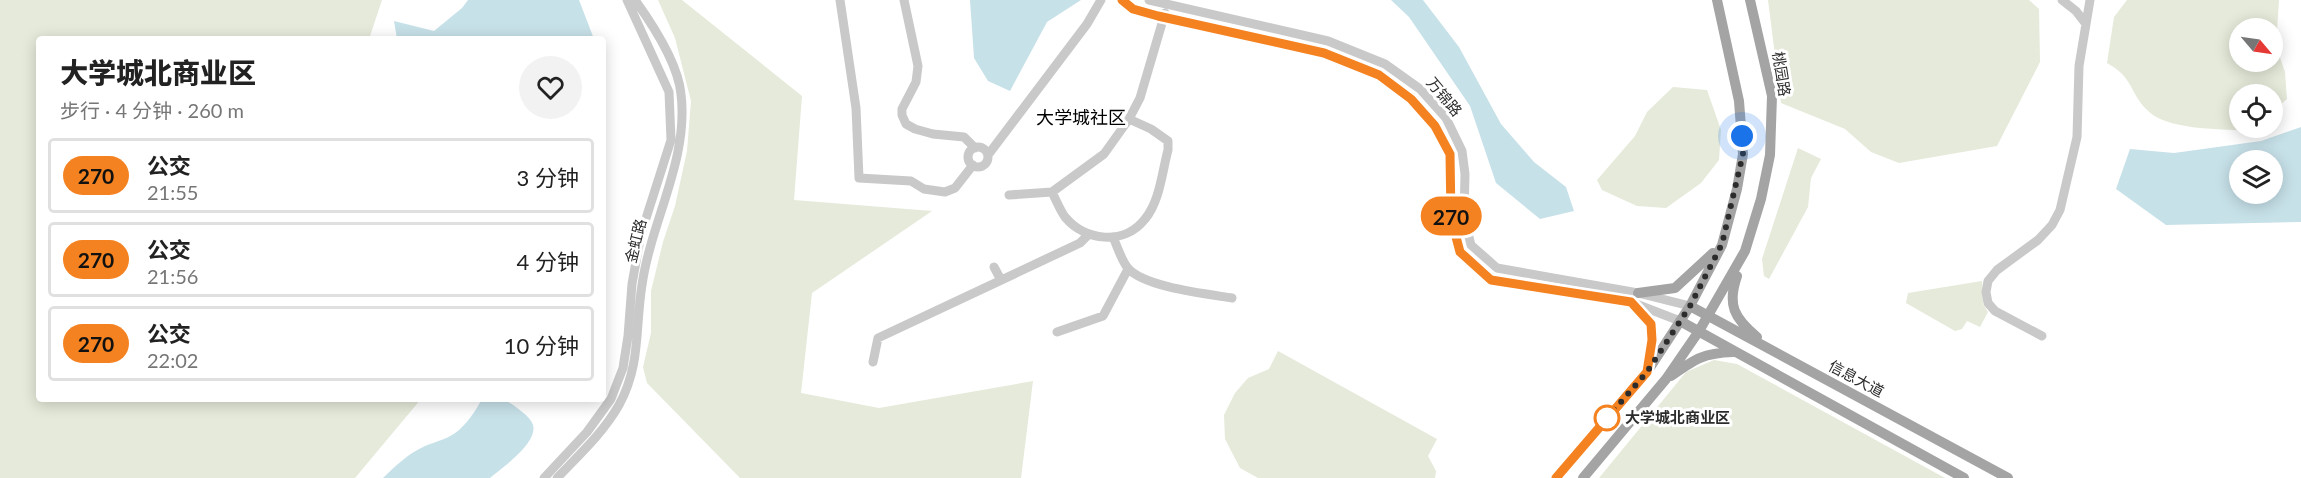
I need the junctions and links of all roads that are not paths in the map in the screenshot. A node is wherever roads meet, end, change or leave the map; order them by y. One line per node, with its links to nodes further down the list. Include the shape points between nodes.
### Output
1 (627, 0): 41 (street, 金虹路, via 669,92 671,140 641,234 623,368 611,399 587,432)
2 (635, 0): 42 (street, 金虹路, via 669,56 681,91 681,143 641,286 633,372 619,405 597,437)
3 (840, 0): 18 (street, via 856,108 859,178 911,181 924,189 945,192 955,188)
4 (904, 0): 16 (street, via 918,66 916,82 902,109 906,124 933,134 964,137)
5 (1101, 0): 17 (street)
6 (1122, 0): 13 (street, 万锦路, via 1133,9)
7 (1149, 0): 12 (street, 万锦路)
8 (1717, 0): 23 (main road, via 1739,101 1743,154)
9 (1750, 0): 24 (main road, 桃园路, via 1772,105 1770,155)
10 (2062, 0): 14 (street)
11 (2090, 0): 14 (street)
12 (1167, 5): 13 (street); 28 (street, 万锦路, via 1328,41 1385,64 1420,89 1446,118 1462,151 1464,217 1471,245 1497,268)
13 (1164, 18): 15 (street, via 1140,98); 28 (street, 万锦路, via 1324,53 1379,75 1411,99 1435,126 1450,154 1451,218 1460,252 1491,280)
14 (2086, 24): 35 (street, via 2079,66 2077,137 2060,210 2038,240 1997,270 1988,281 1986,292 1995,311)
15 (1129, 119): 19 (street, via 1104,154); 22 (street, via 1168,141 1168,150 1154,206 1145,221 1126,234)
16 (975, 148): 17 (street); 18 (street, via 969,154)
17 (988, 155): 18 (street, via 982,166)
18 (973, 165)
19 (1052, 192): 20 (street); 21 (street, via 1065,217)
20 (1009, 195)
21 (1088, 235): 22 (street); 27 (street, via 1080,243)
22 (1113, 237): 26 (street)
23 (1722, 244): 28 (main road, via 1675,288); 30 (main road)
24 (1746, 251): 31 (main road, 桃园路); 37 (main road, via 1732,289 1734,309 1739,322)
25 (994, 267): 27 (street)
26 (1128, 269): 29 (street, via 1176,289); 34 (street, via 1102,316)
27 (1001, 280): 38 (street, via 878,338)
28 (1635, 297): 30 (street, 万锦路); 32 (street, 万锦路); 39 (street, via 1651,324)
29 (1232, 298)
30 (1690, 306): 31 (main road, 信息大道); 32 (main road)
31 (1708, 316): 33 (main road, 桃园路); 37 (main road, 信息大道)
32 (1680, 321): 33 (main road); 39 (main road)
33 (1699, 331): 36 (main road); 40 (main road, 桃园路)
34 (1057, 332)
35 (2042, 336)
36 (1733, 352): 40 (main road, via 1711,353); 45 (main road)
37 (1776, 352): 46 (main road, 信息大道)
38 (873, 362)
39 (1647, 372): 43 (main road)
40 (1666, 380): 44 (main road)
41 (544, 478)
42 (557, 478)
43 (1556, 478)
44 (1583, 478)
45 (1964, 478)
46 (2008, 478)

